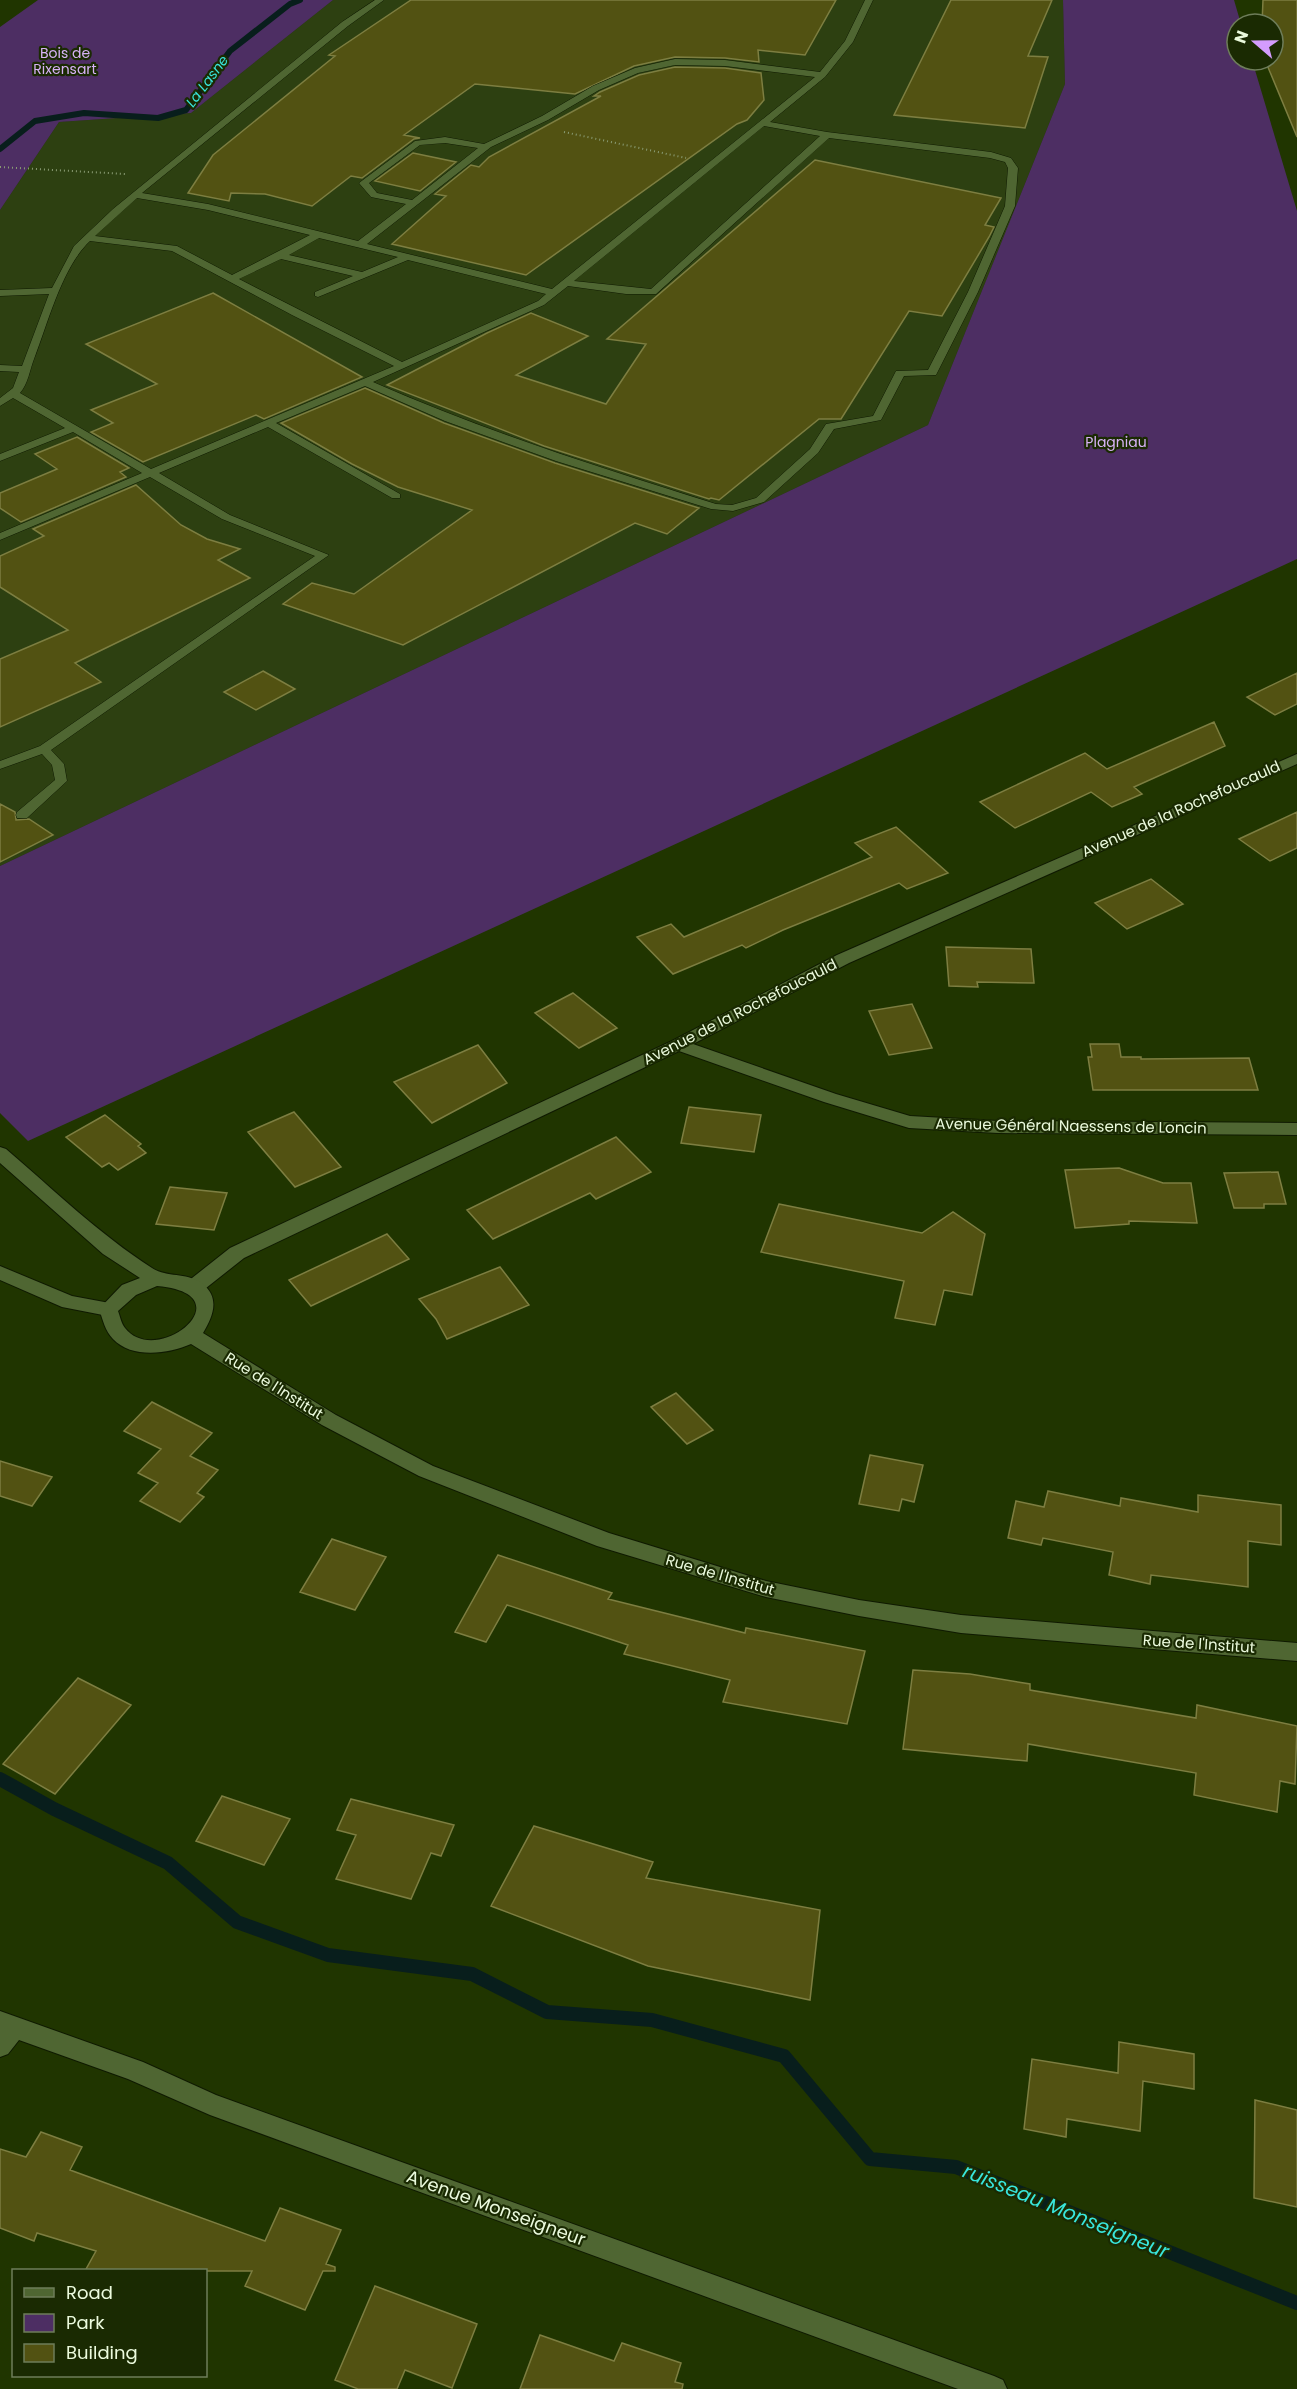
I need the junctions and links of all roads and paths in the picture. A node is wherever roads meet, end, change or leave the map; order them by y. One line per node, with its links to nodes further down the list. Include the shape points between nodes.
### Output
1 (380, 0): 10 (lane, via 345,24)
2 (869, 0): 3 (lane, via 849,42)
3 (822, 75): 4 (lane); 5 (lane, via 725,63 675,62 634,71)
4 (762, 123): 6 (lane); 8 (lane)
5 (531, 124): 7 (lane); 8 (path)
6 (827, 135): 20 (lane, via 653,292); 28 (lane, via 1008,160 1014,168 1010,207 932,373 900,373 877,418 830,426 814,451 760,500 733,508 715,507 560,459 449,419)
7 (485, 147): 12 (lane); 12 (lane, via 445,140 418,143 364,183 374,195)
8 (713, 164): 20 (lane)
9 (0, 167): 10 (path)
10 (154, 180): 11 (lane)
11 (135, 195): 13 (lane, via 207,207); 14 (lane)
12 (414, 203): 15 (lane)
13 (317, 235): 15 (lane); 16 (lane)
14 (87, 238): 19 (lane, via 174,248); 21 (lane, via 77,248)
15 (359, 245): 17 (lane)
16 (280, 256): 18 (lane); 19 (lane)
17 (406, 257): 18 (lane); 23 (lane)
18 (363, 275): 24 (lane)
19 (231, 279): 25 (lane)
20 (567, 283): 23 (lane)
21 (55, 291): 22 (lane); 27 (lane)
22 (0, 293)
23 (554, 293): 25 (lane, via 542,303)
24 (318, 294)
25 (402, 366): 28 (lane)
26 (0, 368): 27 (lane)
27 (26, 369): 29 (lane)
28 (364, 382): 31 (lane)
29 (13, 393): 30 (lane); 32 (lane)
30 (0, 403)
31 (268, 423): 34 (lane); 35 (lane)
32 (72, 429): 33 (lane); 34 (lane)
33 (0, 458)
34 (148, 473): 36 (lane); 37 (lane, via 226,517 323,555)
35 (396, 496)
36 (0, 537)
37 (44, 749): 39 (lane); 40 (lane, via 58,764 60,781)
38 (1297, 758): 41 (street, Avenue de la Rochefoucauld, via 843,958)
39 (0, 765)
40 (22, 815)
41 (678, 1045): 42 (street, Avenue Général Naessens de Loncin, via 909,1122 998,1127); 46 (street, Avenue de la Rochefoucauld, via 237,1253)
42 (1297, 1129)
43 (0, 1153): 45 (street, via 109,1249)
44 (0, 1273): 47 (street, via 69,1302)
45 (155, 1279): 46 (street, via 183,1281); 47 (street, via 129,1290)
46 (194, 1287): 48 (street, via 206,1304 205,1315)
47 (108, 1309): 48 (street, via 116,1330 135,1344 164,1346)
48 (191, 1335): 49 (street, Rue de l'Institut, via 329,1420 426,1471 604,1540 745,1583 859,1608 961,1624)
49 (1297, 1652)
50 (5, 2032): 51 (street, Avenue Monseigneur, via 134,2070 210,2104)
51 (994, 2389)

